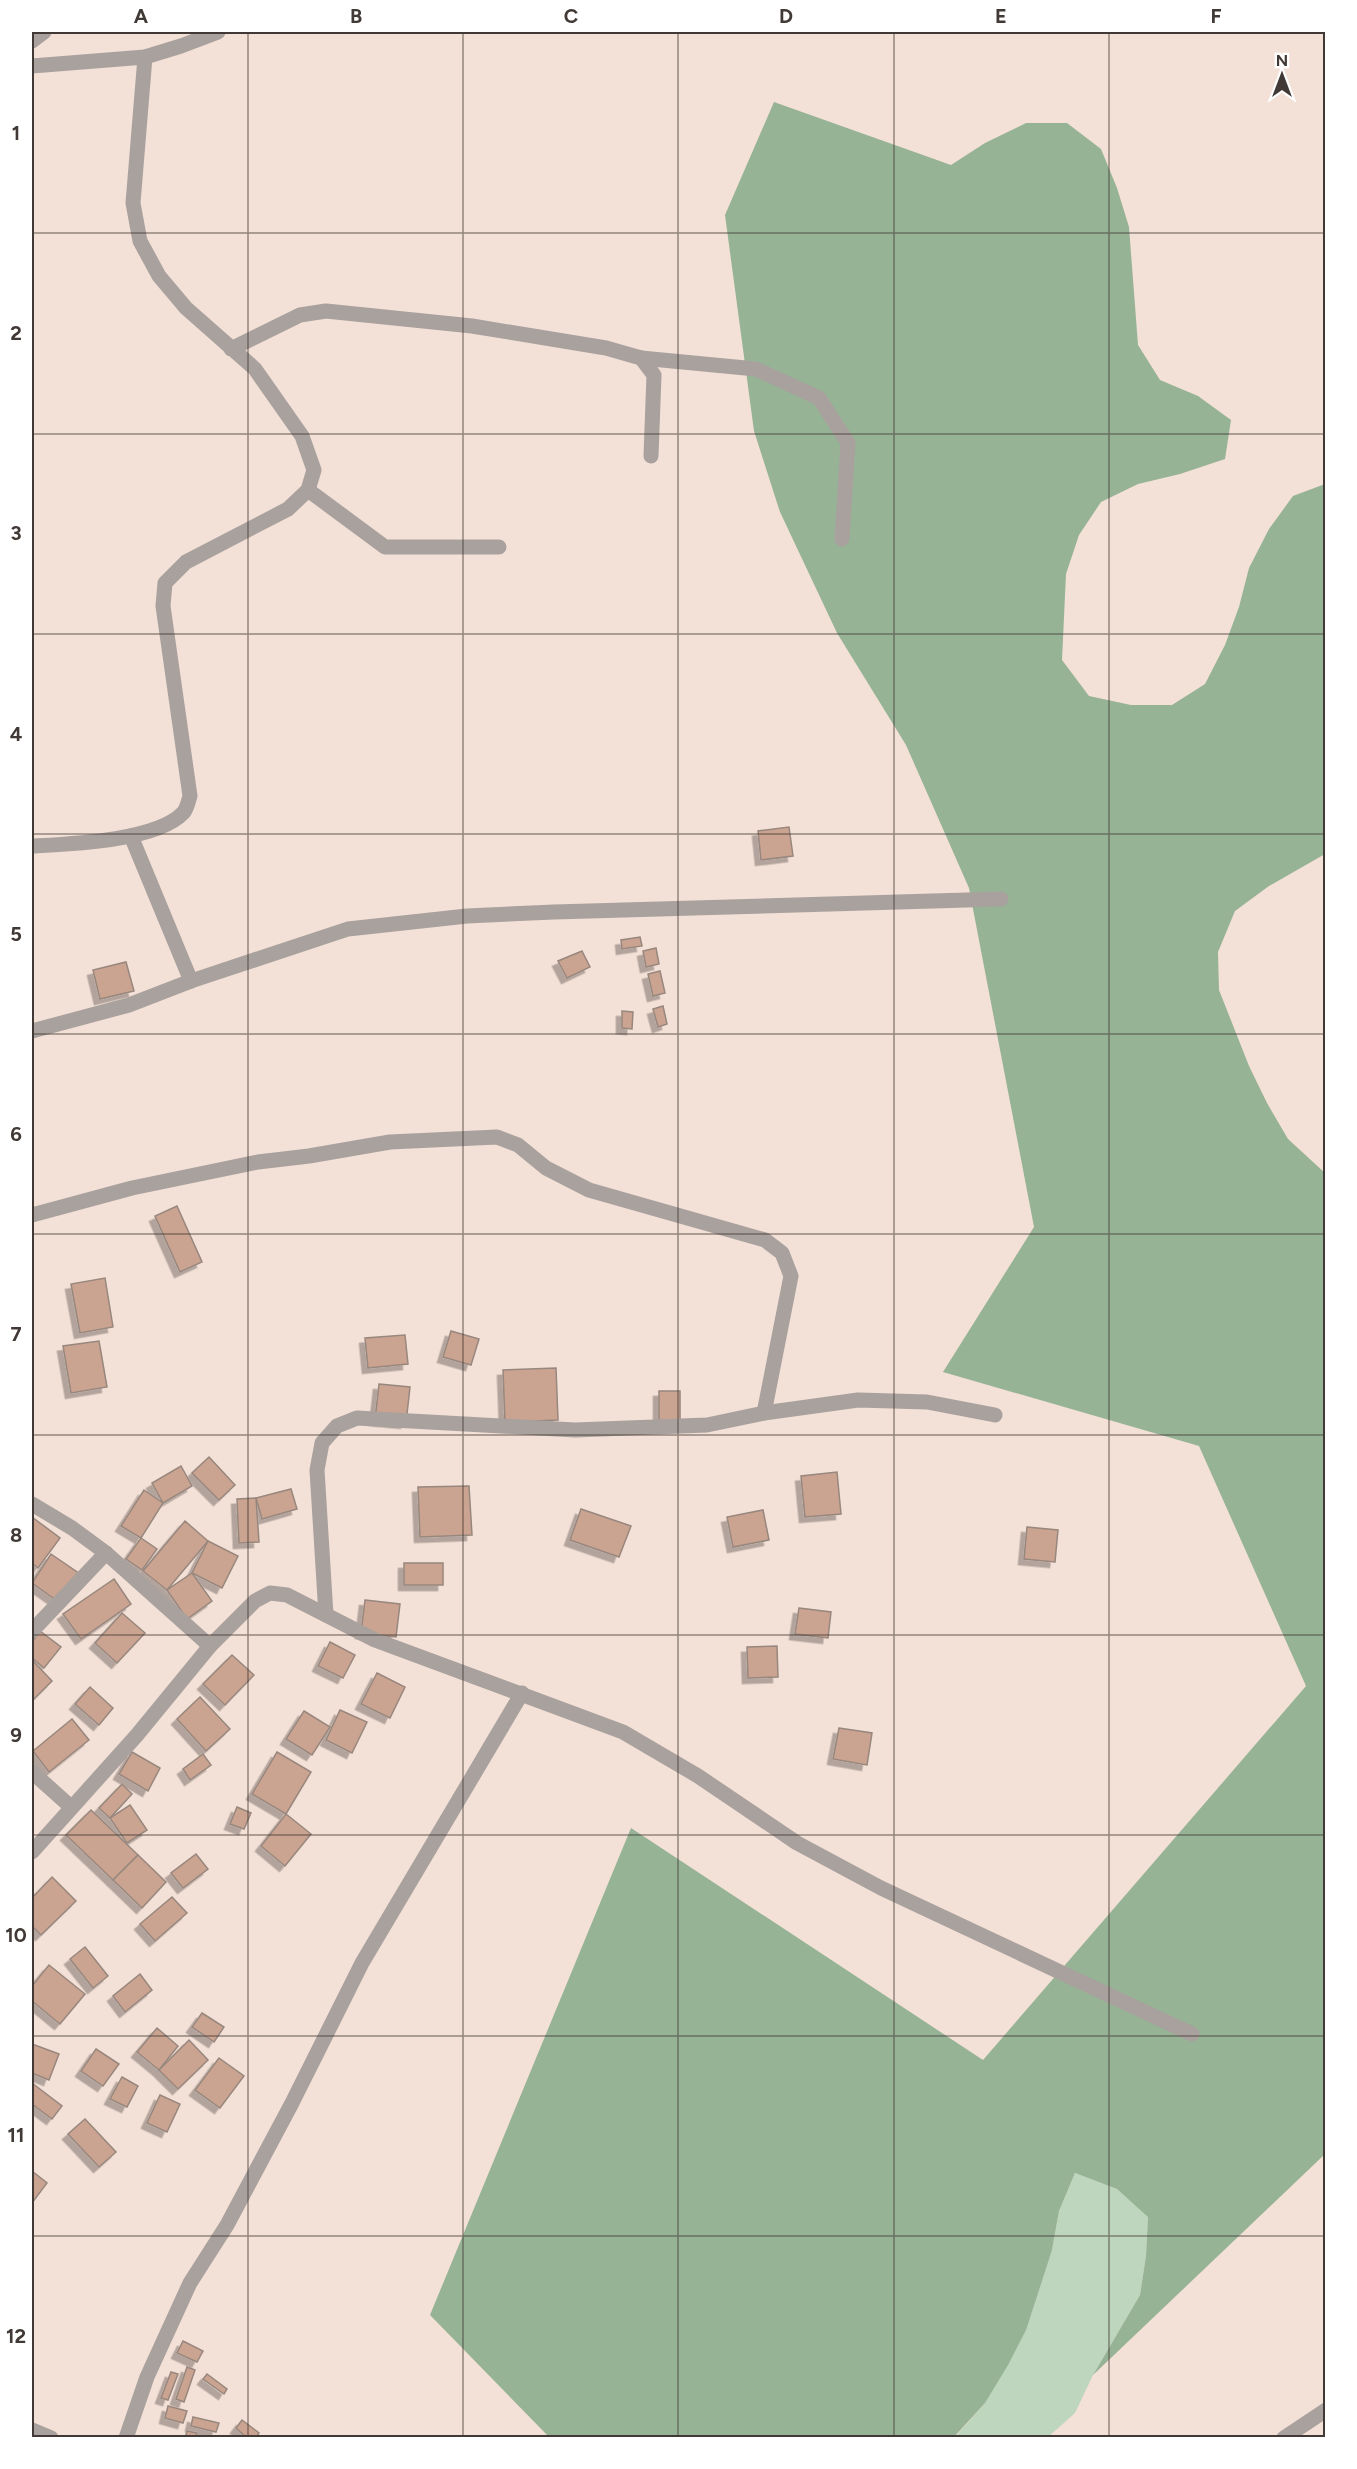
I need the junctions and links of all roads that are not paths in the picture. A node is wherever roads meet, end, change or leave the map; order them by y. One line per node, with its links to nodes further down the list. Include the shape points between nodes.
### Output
1 (44, 32): 3 (street)
2 (218, 32): 4 (street)
3 (32, 41)
4 (145, 57): 5 (street); 6 (street, via 133,203 140,241 159,276 186,308)
5 (32, 66)
6 (231, 349): 7 (street, via 300,315 326,311 472,326 606,348); 9 (street, via 255,369 302,436 314,470)
7 (641, 358): 8 (street, via 654,375); 10 (street, via 756,369 819,398 848,443)
8 (651, 456)
9 (308, 490): 11 (street, via 385,547); 12 (street, via 288,508 186,562 165,583 163,606 190,796 185,812 172,822)
10 (842, 539)
11 (499, 547)
12 (131, 836): 13 (street); 15 (street)
13 (32, 846)
14 (1000, 898): 15 (street, via 467,916 348,929)
15 (191, 981): 16 (street, via 129,1005)
16 (32, 1031)
17 (32, 1215): 18 (street, via 132,1188 258,1162 390,1142 497,1137 518,1145 546,1168 589,1190 765,1240 782,1253 791,1276)
18 (764, 1413): 19 (street, via 858,1400 927,1402); 22 (street, via 707,1425 575,1430 357,1418 337,1426 322,1443 317,1470)
19 (995, 1415)
20 (32, 1504): 21 (street)
21 (106, 1553): 23 (street); 24 (street)
22 (326, 1615): 24 (street, via 287,1595 270,1593 255,1601); 25 (street, via 375,1640)
23 (32, 1631)
24 (210, 1646): 27 (street)
25 (522, 1693): 29 (street, via 623,1732 698,1776 797,1843 881,1888); 33 (street, via 362,1963 227,2224 190,2283 147,2377)
26 (32, 1772): 27 (street)
27 (72, 1808): 28 (street)
28 (32, 1852)
29 (1192, 2034)
30 (1326, 2410): 34 (street)
31 (32, 2430): 32 (street)
32 (51, 2438)
33 (126, 2438)
34 (1284, 2438)

